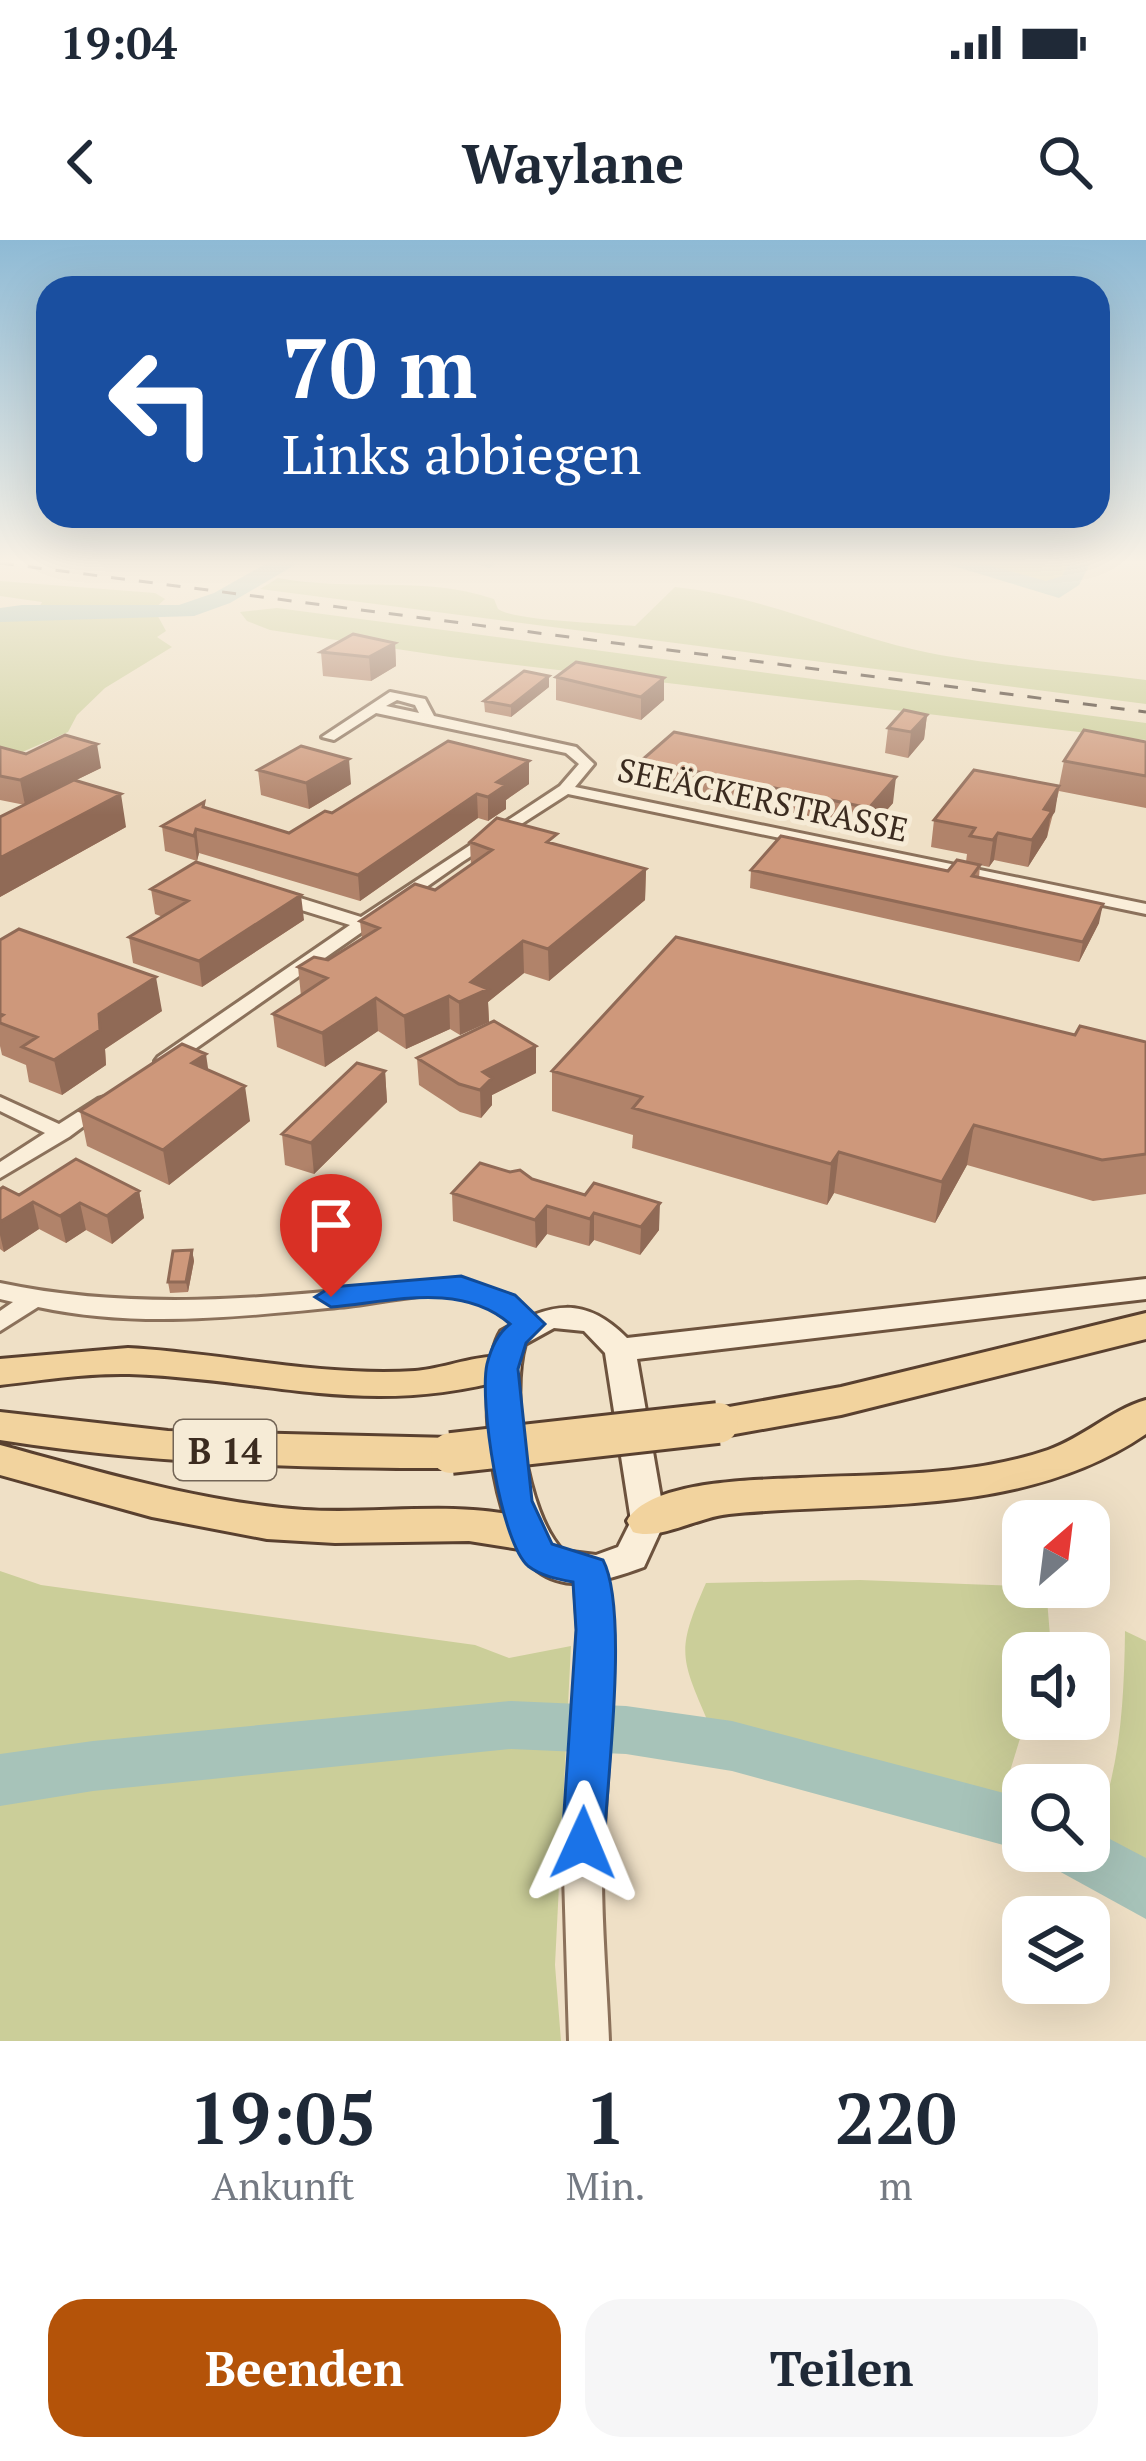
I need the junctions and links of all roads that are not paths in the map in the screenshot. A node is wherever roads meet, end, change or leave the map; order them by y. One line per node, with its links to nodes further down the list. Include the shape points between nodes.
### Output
1 (329, 737): 2 (street, SEEÄCKERSTRASSE, via 395,695 420,702 429,719 571,750 587,764)
2 (566, 789): 4 (street, SEEÄCKERSTRASSE); 5 (street)
3 (256, 890): 5 (street)
4 (1146, 909)
5 (363, 923): 6 (street)
6 (154, 1069)
7 (117, 1094): 9 (street)
8 (0, 1102): 9 (street)
9 (62, 1133): 10 (street)
10 (0, 1172)
11 (1146, 1288): 17 (main road)
12 (0, 1291): 13 (street)
13 (31, 1300): 14 (street); 15 (street, via 189,1308 461,1286 504,1302)
14 (0, 1323)
15 (530, 1324): 17 (main road, via 549,1317 593,1322); 18 (main road, via 512,1338)
16 (1146, 1326): 21 (main road, B 14, bridge, via 841,1401 451,1453 259,1452)
17 (620, 1350): 23 (main road)
18 (502, 1369): 19 (main road, via 432,1384 141,1361); 24 (main road, via 515,1501)
19 (0, 1372)
20 (1146, 1414): 23 (main road, via 1112,1441 1048,1469 974,1482 691,1502)
21 (0, 1426)
22 (0, 1460): 24 (main road, via 245,1520 464,1521)
23 (648, 1521): 25 (main road, via 631,1557)
24 (526, 1534): 25 (main road, via 555,1564)
25 (590, 1570): 26 (street)
26 (589, 2041)

